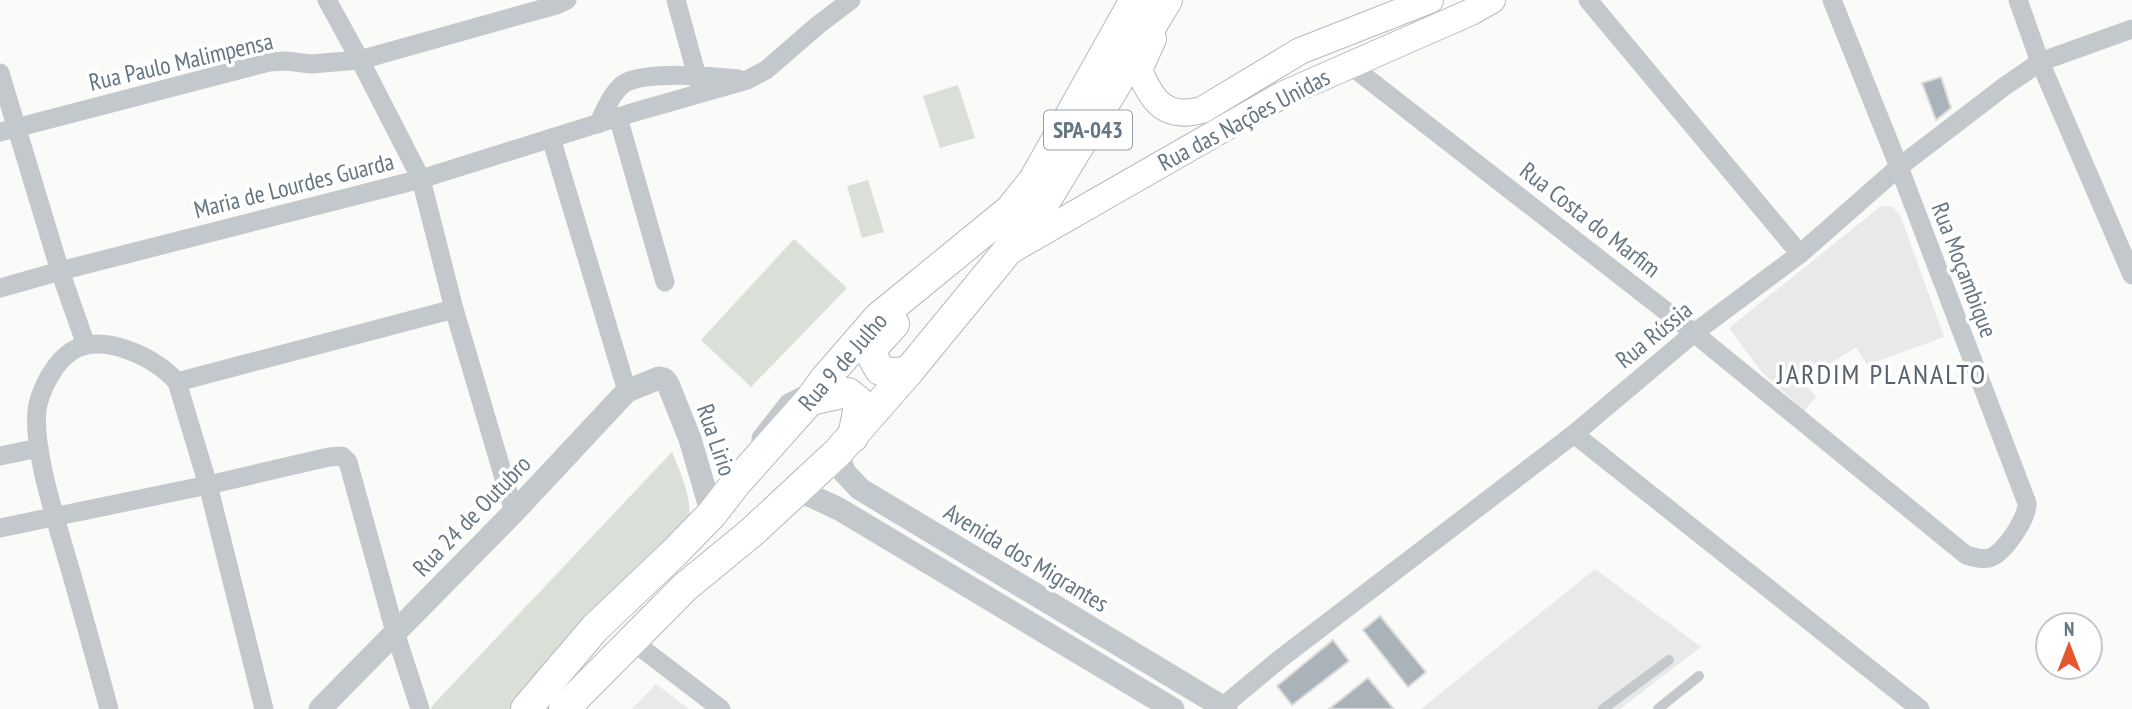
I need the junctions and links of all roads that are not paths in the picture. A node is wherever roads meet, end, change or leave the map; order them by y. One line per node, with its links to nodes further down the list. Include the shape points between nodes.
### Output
1 (327, 0): 14 (street)
2 (567, 0): 12 (street, Rua Paulo Malimpensa)
3 (676, 0): 18 (street)
4 (851, 0): 19 (street, Maria de Lourdes Guarda, via 766,71)
5 (1135, 0): 27 (main road, Rua 9 de Julho / SPA-043, via 1034,180)
6 (1169, 0): 7 (main road, Rua das Nações Unidas, via 1139,70 1156,102 1188,114 1300,51); 29 (main road, SPA-043, via 1049,195)
7 (1430, 0)
8 (1492, 0): 16 (main road, Rua das Nações Unidas)
9 (1588, 0): 28 (street)
10 (1832, 0): 25 (street, Rua Moçambique)
11 (2018, 0): 15 (street)
12 (537, 5): 14 (street, Rua Paulo Malimpensa)
13 (2132, 29): 15 (street, Rua Rússia)
14 (360, 60): 23 (street, Rua Paulo Malimpensa, via 269,62); 26 (street)
15 (2040, 62): 25 (street, Rua Rússia); 31 (street)
16 (1350, 65): 29 (main road, Rua das Nações Unidas, via 1282,95); 35 (street, Rua Costa do Marfim)
17 (0, 73): 23 (street)
18 (696, 74): 19 (street); 20 (street); 22 (street, via 624,84)
19 (747, 80): 20 (street, Maria de Lourdes Guarda)
20 (702, 94): 21 (street, Maria de Lourdes Guarda)
21 (618, 117): 22 (street, Maria de Lourdes Guarda); 32 (street)
22 (598, 124): 24 (street, Maria de Lourdes Guarda)
23 (8, 130): 30 (street)
24 (551, 138): 26 (street, Maria de Lourdes Guarda); 41 (street)
25 (1899, 167): 28 (street, Rua Rússia); 55 (street, Rua Moçambique, via 2027,503 2024,519)
26 (421, 179): 30 (street, Maria de Lourdes Guarda); 34 (street)
27 (1010, 210): 37 (main road, via 997,236 913,304 876,344 871,354 880,370); 40 (main road, Rua 9 de Julho, via 878,318)
28 (1800, 254): 35 (street, Rua Rússia)
29 (1004, 255): 37 (main road)
30 (60, 271): 33 (street, Maria de Lourdes Guarda); 36 (street)
31 (2132, 275)
32 (665, 282)
33 (0, 288)
34 (454, 309): 38 (street); 50 (street)
35 (1694, 333): 43 (street, Rua Rússia); 55 (street, Rua Costa do Marfim, via 1966,555 1979,559)
36 (86, 345): 38 (street, via 129,350 153,361); 45 (street, via 59,362 43,390 36,418)
37 (908, 372): 44 (main road)
38 (177, 382): 48 (street)
39 (668, 384): 41 (street, Rua 24 de Outubro, via 659,378); 51 (street, Rua Lirio)
40 (818, 389): 42 (main road, Rua 9 de Julho); 44 (main road, via 848,393 858,401 859,411); 47 (lane, via 785,400 757,436)
41 (627, 391): 50 (street, Rua 24 de Outubro)
42 (785, 427): 47 (main road, Rua 9 de Julho); 49 (main road, via 772,463 775,475 787,488)
43 (1574, 434): 61 (street, Rua Rússia, via 1280,659); 72 (street)
44 (845, 444): 49 (main road); 61 (street, Avenida dos Migrantes, via 845,472 860,489)
45 (39, 448): 46 (street); 52 (street)
46 (0, 456)
47 (752, 465): 51 (main road, Rua 9 de Julho)
48 (208, 485): 52 (street); 56 (street, via 342,456 348,463); 63 (street)
49 (796, 489): 57 (main road); 58 (street, via 839,509)
50 (514, 512): 56 (street, Rua 24 de Outubro)
51 (712, 514): 54 (main road, Rua 9 de Julho)
52 (55, 516): 53 (street); 62 (street)
53 (0, 528)
54 (674, 552): 57 (main road, via 670,568 631,613 624,635); 66 (main road, Rua 9 de Julho, via 594,628)
55 (1998, 554)
56 (395, 632): 64 (street, Rua 24 de Outubro); 65 (street)
57 (631, 640): 67 (main road); 68 (street)
58 (1083, 655): 61 (street, via 1104,660 1182,707); 69 (street)
59 (1669, 660): 70 (lane)
60 (1699, 677): 71 (lane)
61 (1208, 706)
62 (109, 709)
63 (264, 709)
64 (320, 709)
65 (421, 709)
66 (526, 709)
67 (564, 709)
68 (721, 709)
69 (1173, 709)
70 (1603, 709)
71 (1658, 709)
72 (1920, 709)

